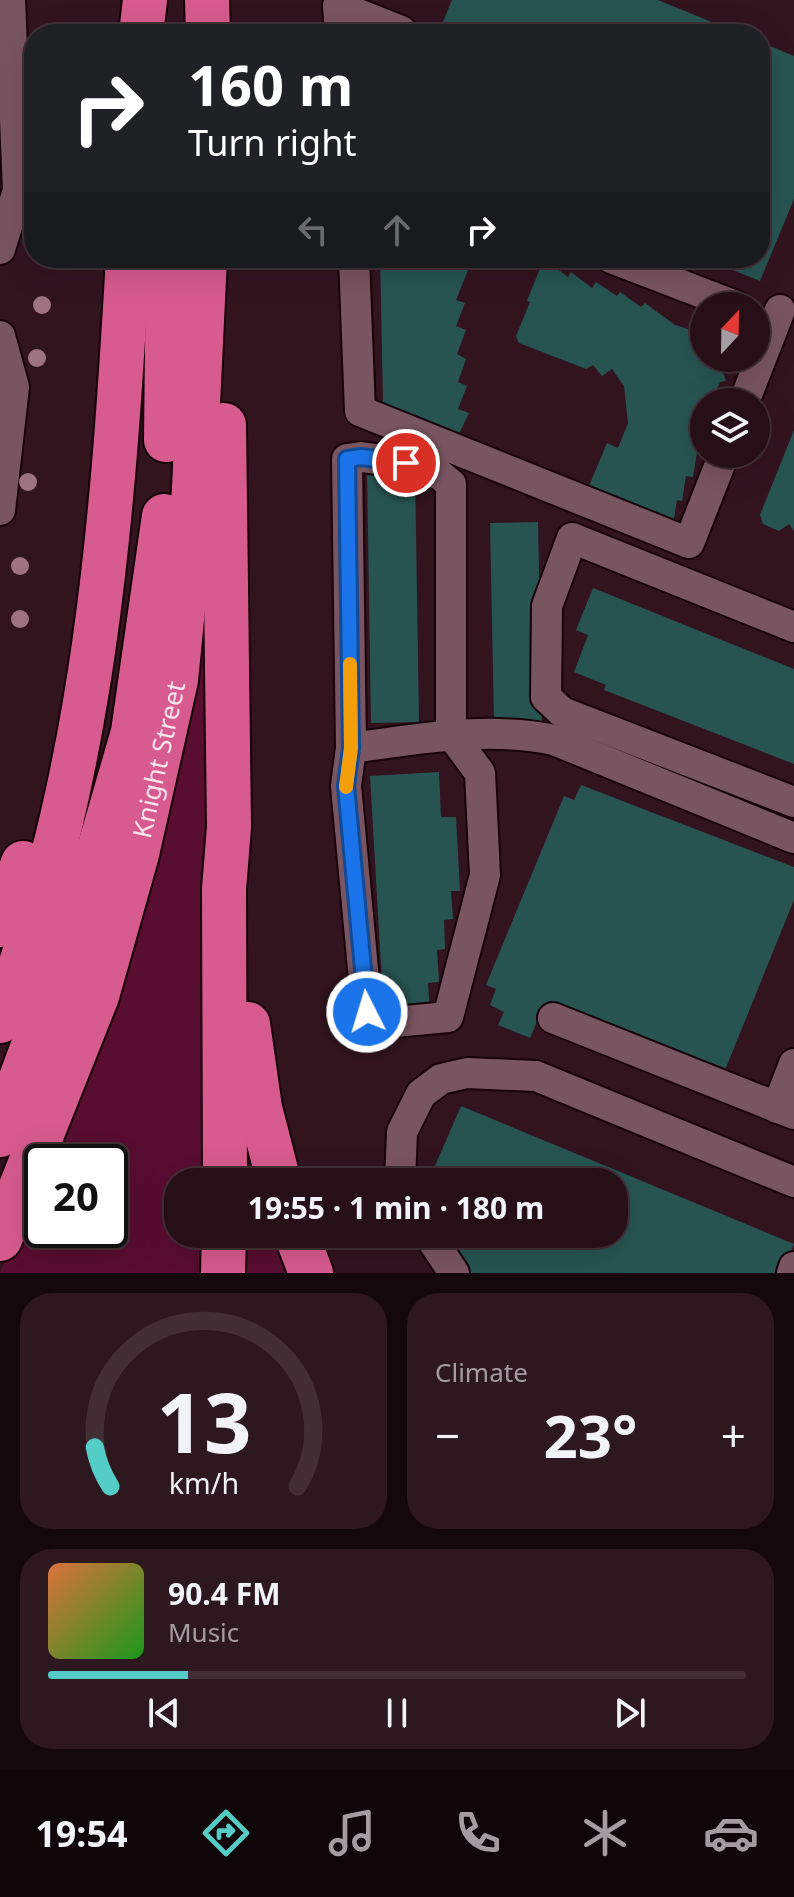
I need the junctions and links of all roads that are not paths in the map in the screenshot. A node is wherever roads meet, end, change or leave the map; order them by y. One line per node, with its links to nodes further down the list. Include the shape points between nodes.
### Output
1 (10, 0): 10 (lane, via 18,190)
2 (145, 0): 6 (highway)
3 (159, 0): 7 (highway)
4 (207, 0): 8 (highway)
5 (339, 13): 9 (lane)
6 (142, 24)
7 (160, 24)
8 (208, 24)
9 (371, 24)
10 (0, 249)
11 (127, 268): 23 (highway)
12 (168, 268): 35 (highway, Knight Street, via 165,507 133,732 76,929)
13 (205, 268): 40 (highway, Knight Street, via 193,508 176,680 137,854 97,996)
14 (218, 268): 28 (highway)
15 (354, 268): 21 (lane, via 360,411 689,543)
16 (637, 268): 17 (lane)
17 (700, 292)
18 (777, 309): 20 (lane)
19 (0, 336): 22 (lane, via 14,387)
20 (749, 388)
21 (718, 468)
22 (0, 510)
23 (99, 621): 30 (highway, via 61,754); 32 (highway, via 60,827)
24 (794, 627): 27 (lane, via 572,538 547,606 545,670 546,697 562,712)
25 (451, 734): 26 (lane); 26 (lane, via 451,484 429,466 361,457 347,459); 26 (lane, via 480,773 485,875 448,1017 373,1024 367,1012 346,786); 29 (lane, via 528,734 554,740)
26 (351, 748)
27 (794, 802)
28 (229, 827): 36 (highway, via 224,889); 37 (highway, via 250,1045)
29 (794, 838)
30 (0, 925)
31 (553, 1018): 34 (lane)
32 (0, 1021)
33 (794, 1064): 34 (lane)
34 (786, 1111)
35 (0, 1135)
36 (225, 1168)
37 (275, 1168)
38 (401, 1168): 39 (lane, via 402,1132 421,1094 441,1079 467,1073 536,1076)
39 (794, 1182)
40 (0, 1239)
41 (224, 1248): 45 (highway)
42 (301, 1248): 46 (highway)
43 (437, 1248): 47 (lane)
44 (794, 1267): 48 (lane)
45 (223, 1273)
46 (311, 1273)
47 (454, 1273)
48 (792, 1273)

